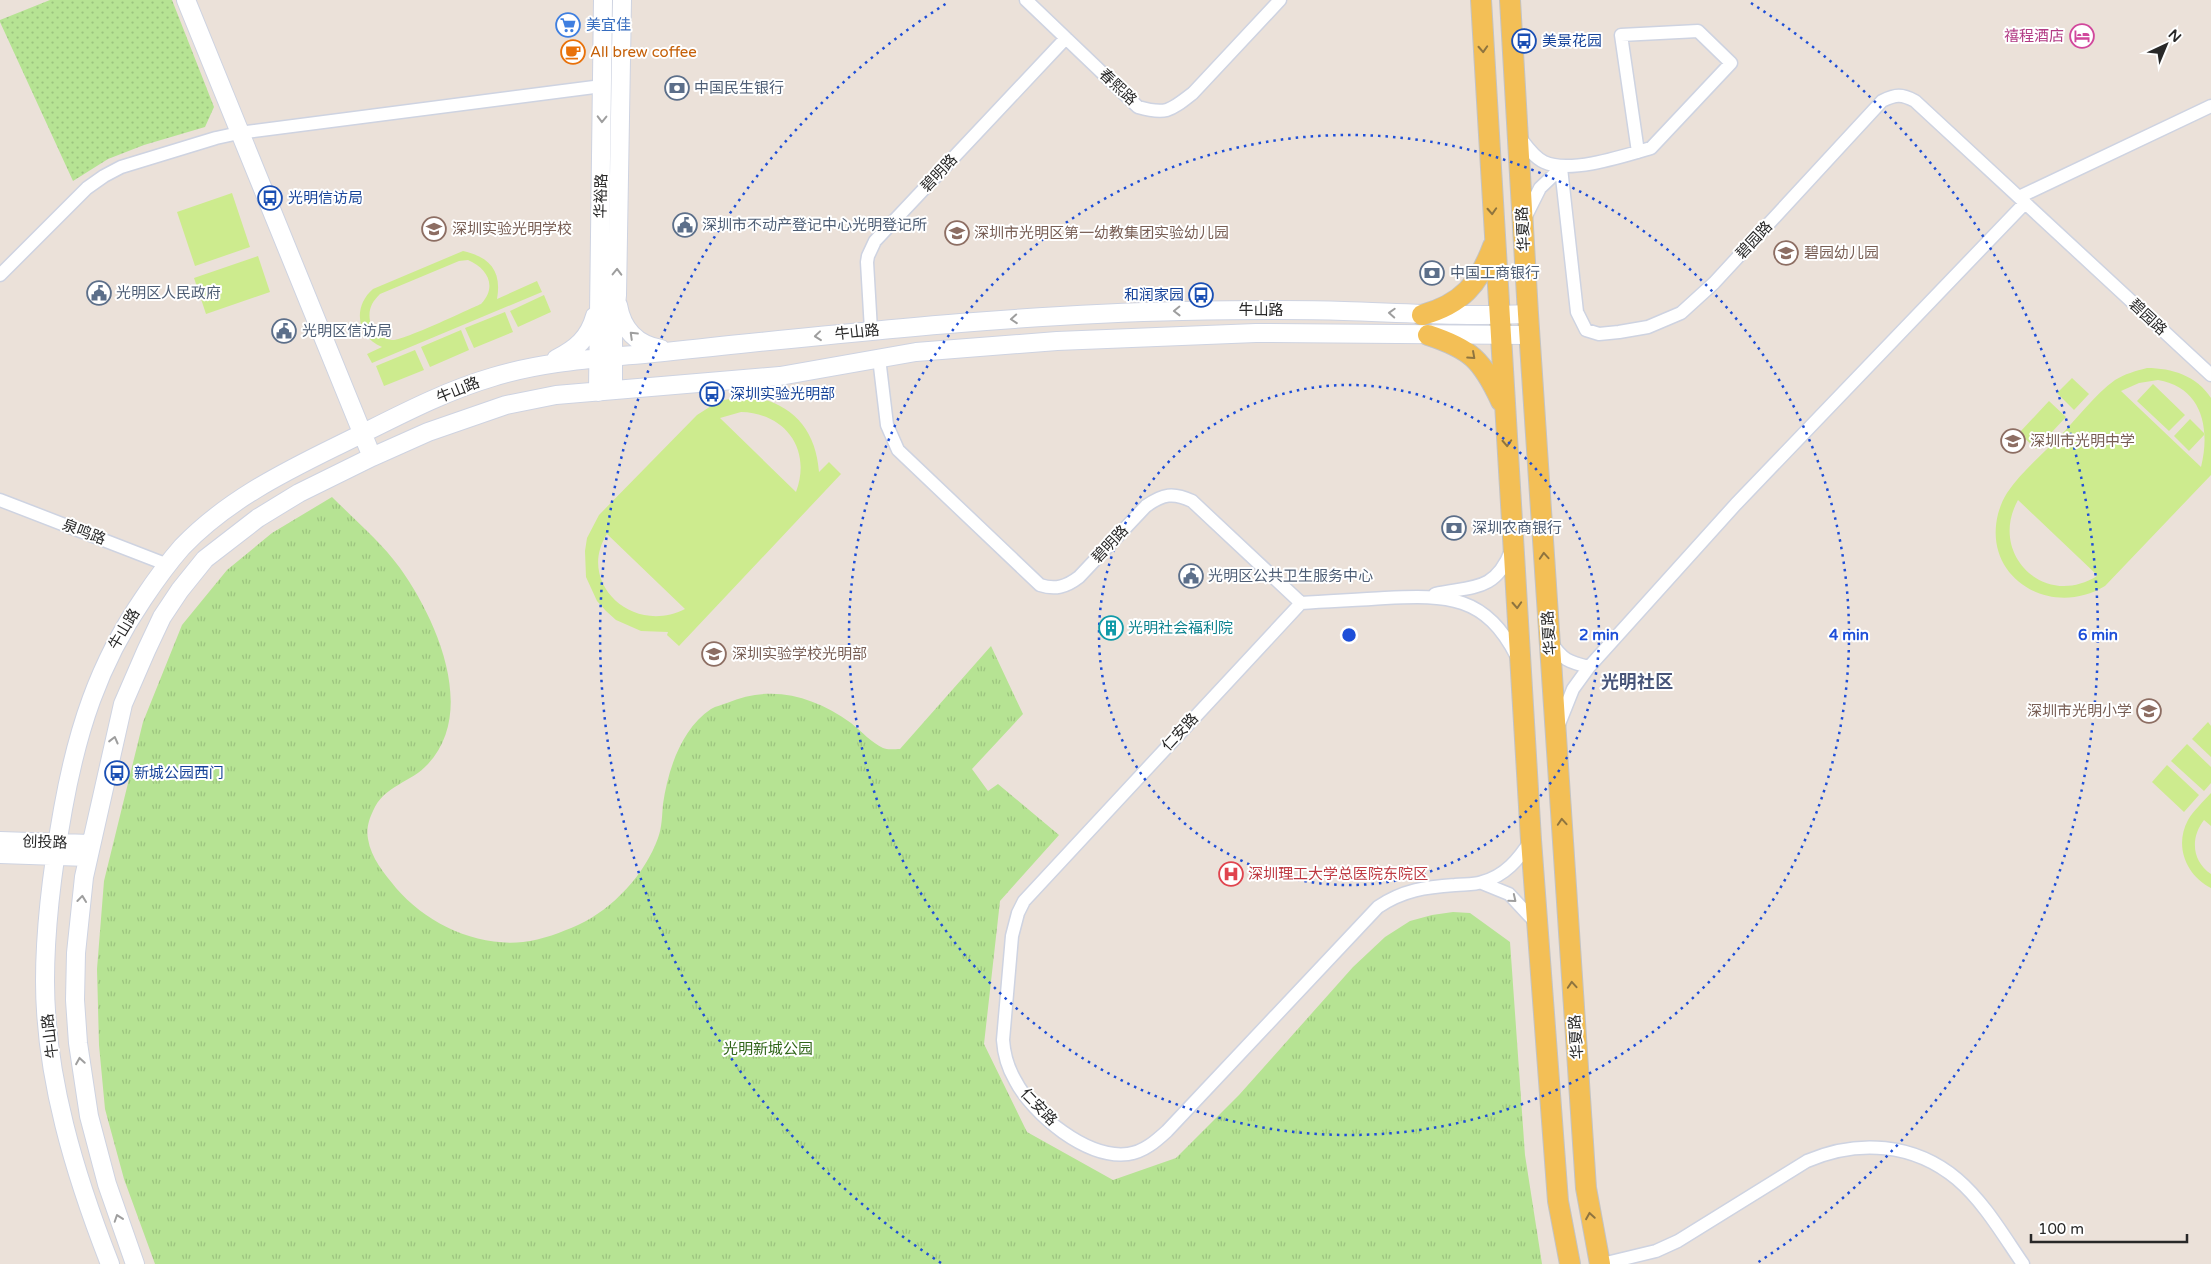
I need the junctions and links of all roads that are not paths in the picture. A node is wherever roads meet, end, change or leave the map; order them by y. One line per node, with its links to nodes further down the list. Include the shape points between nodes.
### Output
1 (186, 0): 11 (street)
2 (604, 0): 9 (street, 华裕路)
3 (622, 0): 19 (street, 华裕路, one-way to 3)
4 (1026, 0): 8 (street, 春熙路)
5 (1280, 0): 8 (street, 春熙路, via 1193,94 1176,106 1158,112 1138,107)
6 (1481, 0): 17 (main road, 华夏路, one-way to 17)
7 (1510, 0): 12 (main road, 华夏路)
8 (1066, 38): 23 (street, 碧明路, via 875,241 867,262)
9 (602, 86): 11 (street); 19 (street, 华裕路, one-way to 19)
10 (2211, 106): 15 (street)
11 (239, 133): 18 (street, via 121,167 104,176 87,188); 33 (street)
12 (1518, 134): 14 (street, via 1543,162); 16 (main road, 华夏路)
13 (1638, 152): 13 (street, via 1656,144 1731,63 1698,30 1621,35); 14 (street)
14 (1561, 168): 15 (street, 碧园路, via 1577,312 1586,330 1599,334 1648,327 1681,313 1714,283 1882,101 1893,96 1904,95 1916,101); 16 (street, via 1540,188)
15 (2022, 200): 30 (street, 碧园路); 42 (street, via 1736,504)
16 (1522, 225): 20 (main road, 华夏路)
17 (1494, 244): 21 (main road, via 1484,268 1467,292 1448,306); 22 (main road, 华夏路)
18 (0, 275)
19 (608, 295): 26 (street, one-way to 19, via 650,346 633,336); 27 (street, 华裕路); 29 (street, via 584,340 566,354)
20 (1528, 314): 22 (street, 牛山路); 25 (main road, 华夏路)
21 (1422, 315): 22 (street, 牛山路); 23 (street, 牛山路, one-way to 23, via 1341,310 1162,312)
22 (1500, 326): 24 (street, 牛山路); 25 (street, 牛山路); 32 (main road, 华夏路)
23 (871, 330): 26 (street, 牛山路, one-way to 26)
24 (1428, 335): 28 (street, 牛山路, via 1256,333 1057,341); 32 (main road, one-way to 32, via 1454,343 1477,360 1494,384)
25 (1529, 335): 40 (main road, 华夏路, one-way to 25)
26 (674, 350): 27 (street, 牛山路)
27 (605, 357): 29 (street, 牛山路); 31 (street, 华裕路)
28 (880, 358): 31 (street, 牛山路, via 780,376); 39 (street, 碧明路, via 887,425 898,450 1040,585 1049,588 1069,585 1146,506 1156,498 1172,494 1192,501)
29 (538, 366): 33 (street, 牛山路, via 473,383)
30 (2211, 375)
31 (605, 391): 34 (street, 牛山路, via 556,395 506,405 459,420)
32 (1505, 409): 36 (main road, 华夏路, one-way to 36)
33 (362, 434): 34 (street); 37 (street, 牛山路, via 239,499 210,521)
34 (372, 457): 47 (street, 牛山路, one-way to 34, via 123,704 154,634 180,590 205,559 258,518 299,493)
35 (0, 500): 37 (street, 泉鸣路)
36 (1513, 546): 38 (street, via 1504,567 1489,582); 41 (main road, 华夏路, one-way to 41)
37 (168, 565): 46 (street, 牛山路, via 127,622 89,700 72,757)
38 (1428, 596): 39 (street); 41 (street, via 1466,604 1491,619 1508,640)
39 (1301, 603): 49 (street, 仁安路, via 1024,901 1014,924 1002,1026 1004,1055 1015,1082 1041,1113 1078,1142 1104,1153 1140,1151 1167,1131 1378,907 1398,895 1420,888)
40 (1550, 640): 42 (street, via 1559,655 1572,663); 43 (main road, 华夏路)
41 (1520, 665): 45 (main road, 华夏路)
42 (1589, 667): 43 (street, via 1573,689)
43 (1556, 734): 54 (main road, 华夏路, one-way to 43, via 1586,1188)
44 (0, 840): 46 (street, 创投路)
45 (1531, 840): 49 (street, 仁安路, via 1516,862); 50 (main road, 华夏路)
46 (56, 849): 47 (street, 创投路); 48 (street, 创投路); 51 (street, 牛山路, via 47,926 45,985 50,1047 80,1181)
47 (89, 850): 52 (street, 牛山路, one-way to 47, via 94,1136 78,1043 76,953)
48 (0, 854)
49 (1482, 883): 50 (street, 仁安路, one-way to 50, via 1509,894)
50 (1537, 924): 53 (main road, 华夏路, via 1558,1201)
51 (110, 1264)
52 (135, 1264)
53 (1570, 1264)
54 (1601, 1264): 55 (street, via 1664,1248 1807,1160 1861,1146 1899,1150 1939,1166 1975,1197)
55 (2023, 1264)

